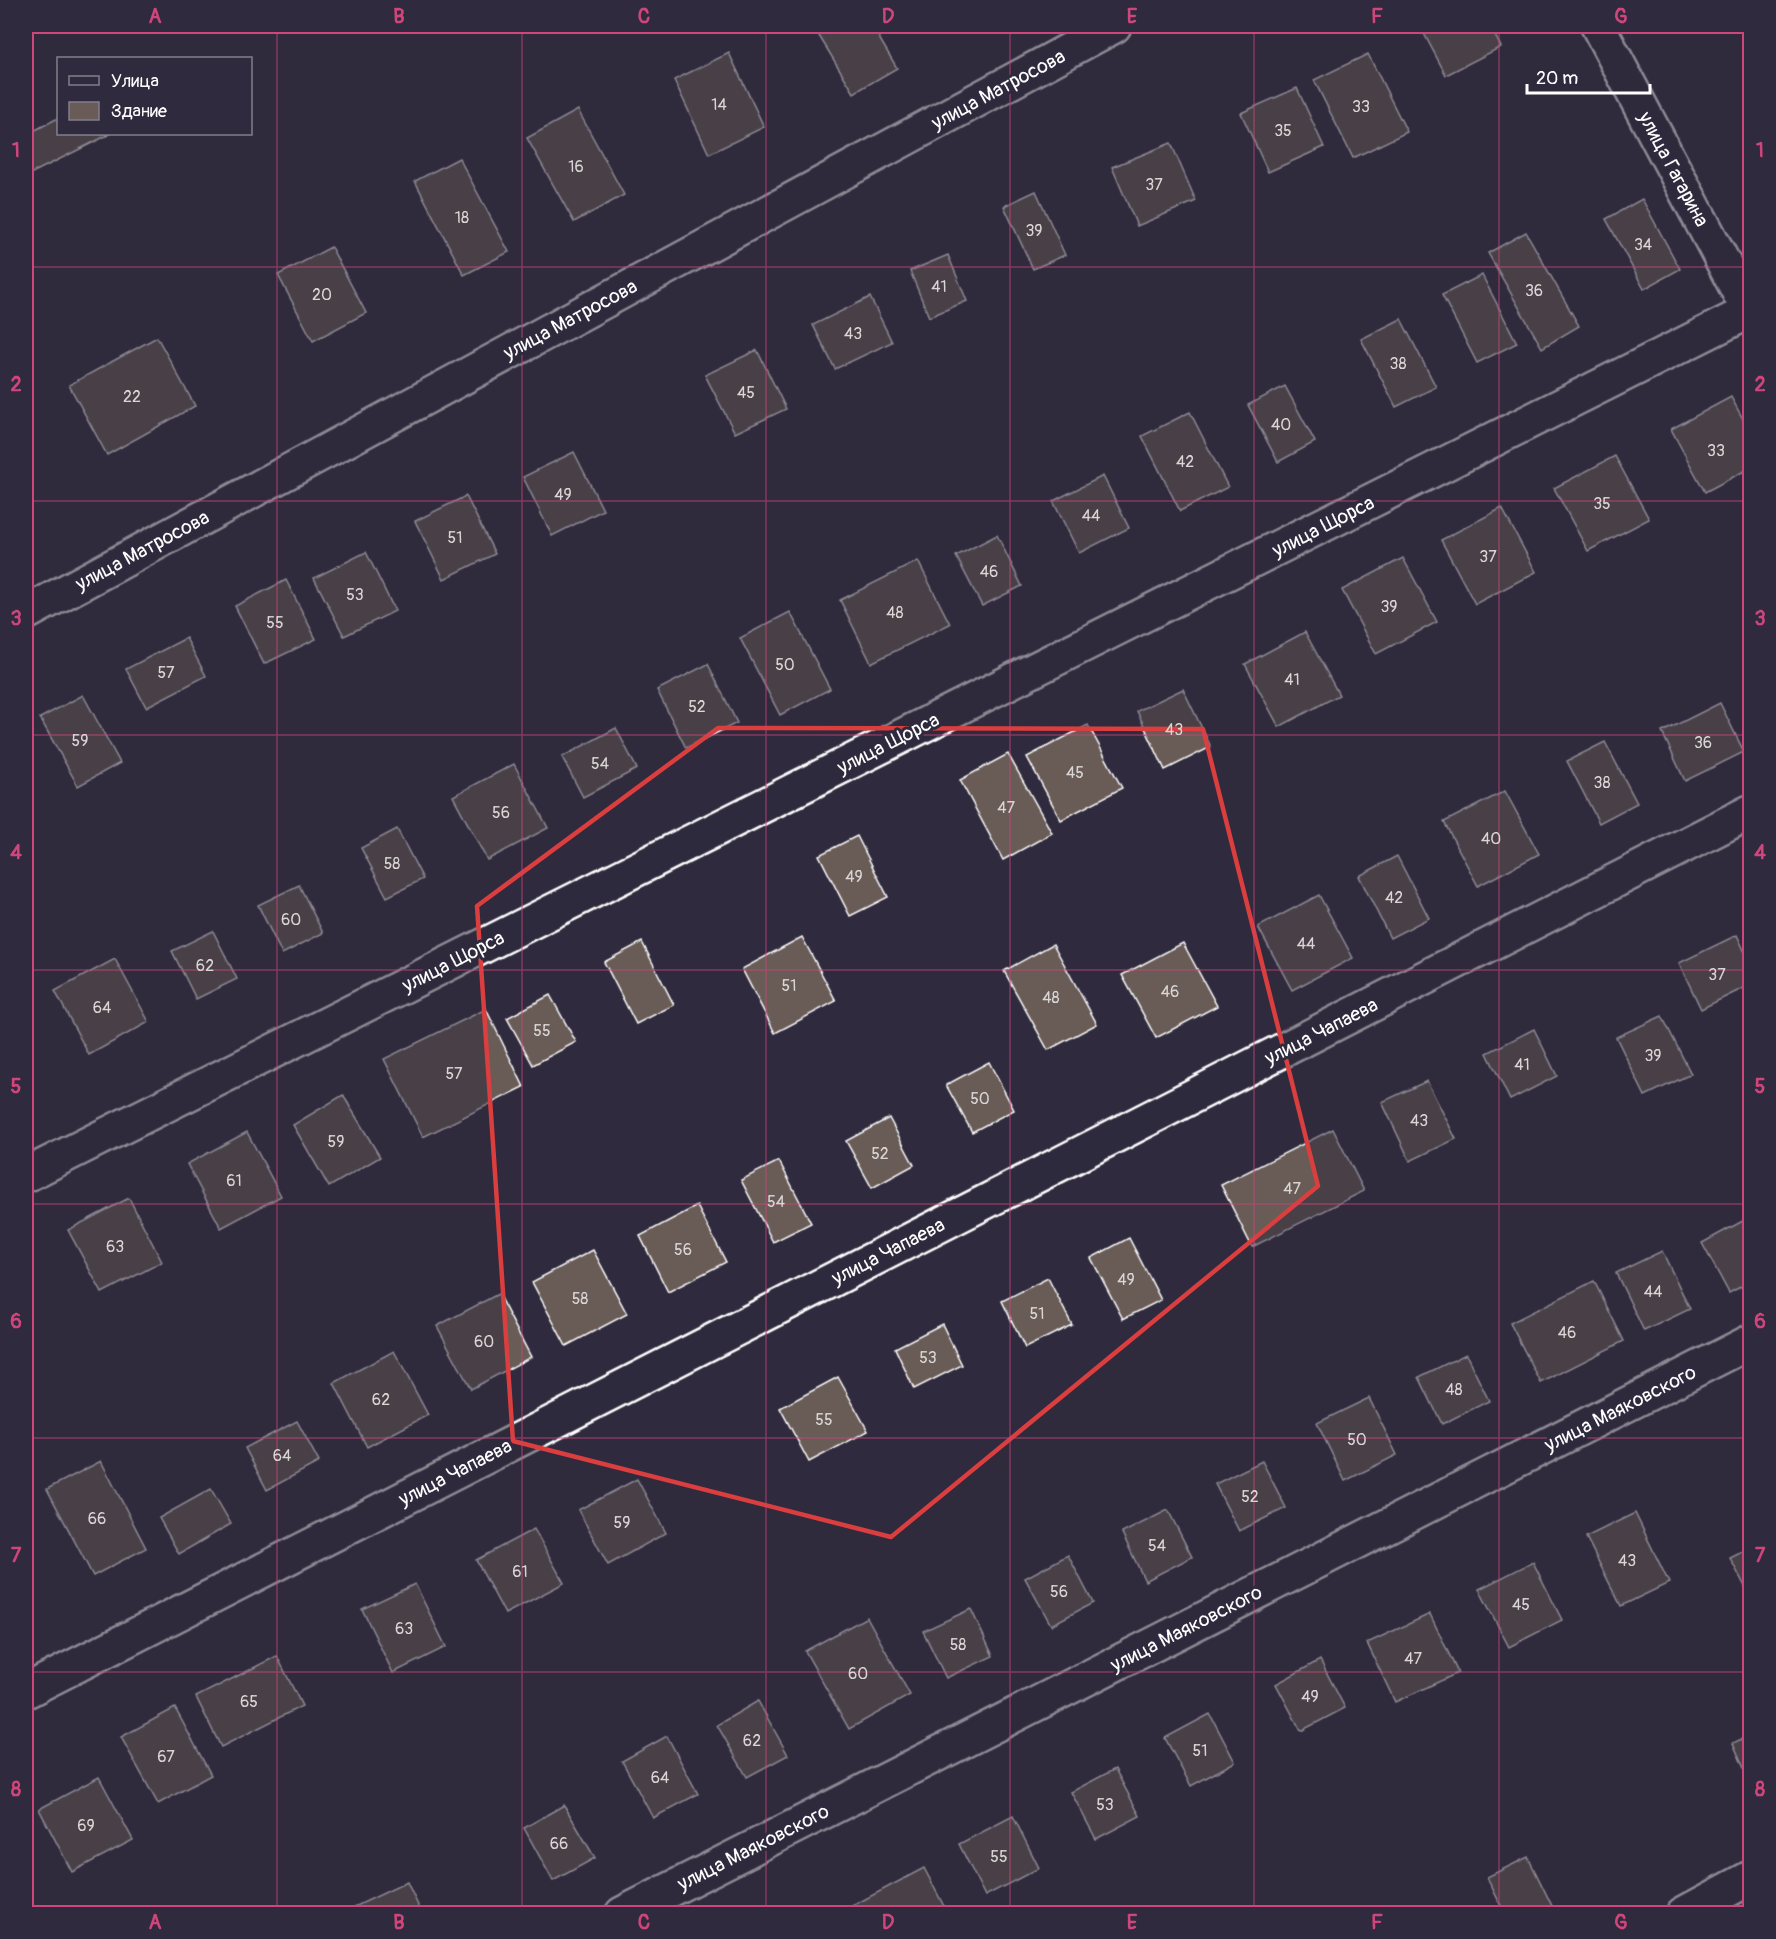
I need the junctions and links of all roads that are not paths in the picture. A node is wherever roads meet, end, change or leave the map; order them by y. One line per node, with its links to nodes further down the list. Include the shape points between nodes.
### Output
1 (1114, 26): 4 (street, улица Матросова)
2 (1598, 26): 3 (street, улица Гагарина)
3 (1750, 312): 6 (street, улица Щорса)
4 (26, 614)
5 (1750, 812): 8 (street, улица Чапаева)
6 (26, 1175)
7 (1750, 1342): 10 (street, улица Маяковского)
8 (26, 1691)
9 (1750, 1878): 11 (street)
10 (622, 1914)
11 (1683, 1914)

